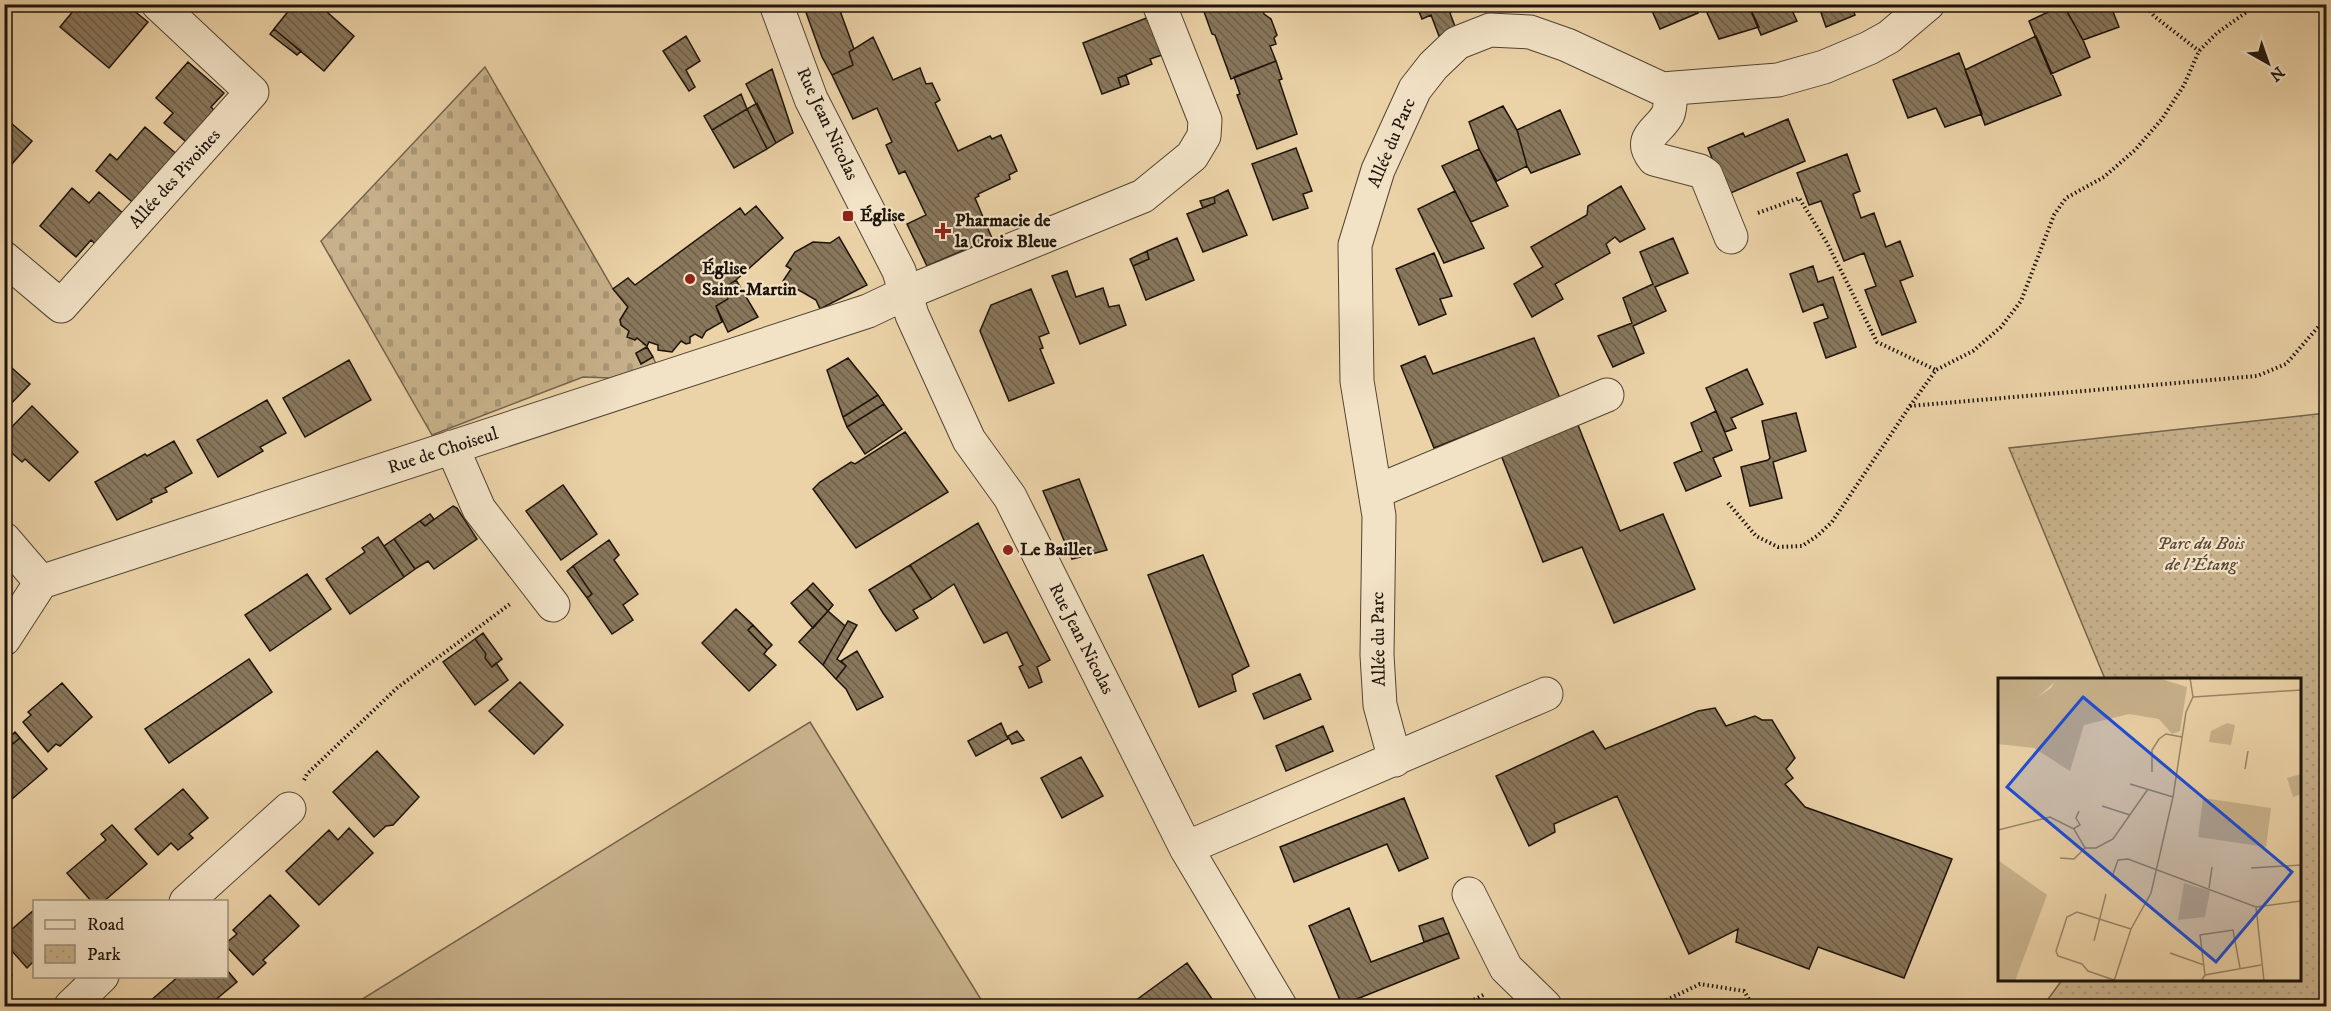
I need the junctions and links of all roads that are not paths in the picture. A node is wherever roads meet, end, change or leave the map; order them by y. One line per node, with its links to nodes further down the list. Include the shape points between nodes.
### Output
1 (158, 4): 8 (street, Allée des Pivoines, via 252,92 61,306)
2 (776, 4): 9 (street, Rue Jean Nicolas, via 811,99)
3 (1159, 4): 9 (street, Rue de Choiseul, via 1205,120 1204,136 1192,156 1143,196)
4 (1928, 4): 6 (street, Allée du Parc, via 1889,37 1824,67 1778,80)
5 (1492, 17): 6 (street, Allée du Parc, via 1567,45 1662,89); 12 (street, Allée du Parc, via 1457,43 1415,89 1378,170 1355,245 1357,381)
6 (1671, 89): 7 (street, via 1669,113 1648,138 1649,153 1654,159 1706,175)
7 (1729, 231)
8 (4, 258)
9 (906, 292): 11 (street, Rue de Choiseul, via 868,311); 20 (street, Rue Jean Nicolas, via 912,315 969,440 1010,497)
10 (1607, 395): 12 (street)
11 (452, 447): 14 (street, Rue de Choiseul); 15 (street, via 479,509)
12 (1375, 492): 18 (street, Allée du Parc, via 1379,516 1380,705)
13 (4, 539): 14 (street)
14 (41, 582): 16 (street)
15 (545, 595)
16 (4, 639)
17 (1546, 694): 18 (street)
18 (1395, 760): 20 (street)
19 (289, 809): 22 (street)
20 (1186, 848): 25 (street, Rue Jean Nicolas)
21 (1469, 894): 26 (street, via 1506,968)
22 (188, 900)
23 (100, 978): 24 (street)
24 (71, 1006)
25 (1280, 1006)
26 (1545, 1006)

